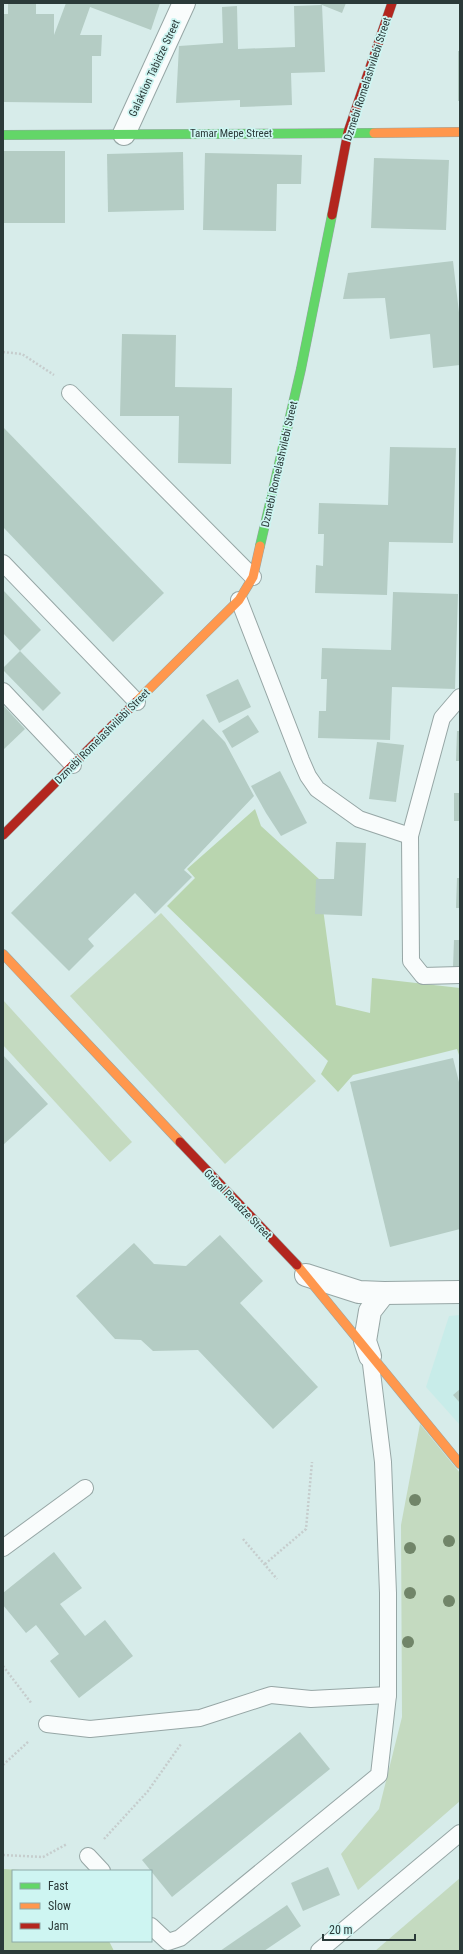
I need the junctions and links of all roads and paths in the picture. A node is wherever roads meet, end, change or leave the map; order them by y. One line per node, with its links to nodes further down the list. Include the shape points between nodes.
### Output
1 (184, 3): 5 (street, Galaktion Tabidze Street)
2 (392, 3): 3 (street, Dzmebi Romelashvilebi Street)
3 (348, 132): 4 (street, Tamar Mepe Street); 5 (street, Tamar Mepe Street); 10 (street, Dzmebi Romelashvilebi Street, via 301,370)
4 (460, 132)
5 (124, 134): 6 (street, Tamar Mepe Street)
6 (3, 135)
7 (3, 352): 8 (path, via 22,354 53,373)
8 (70, 393): 10 (lane)
9 (3, 563): 14 (lane)
10 (253, 576): 11 (street, Dzmebi Romelashvilebi Street)
11 (239, 600): 14 (street, Dzmebi Romelashvilebi Street); 17 (lane, via 301,760 317,789 358,819)
12 (3, 691): 15 (lane)
13 (460, 697): 17 (lane, via 442,718)
14 (137, 702): 15 (street, Dzmebi Romelashvilebi Street)
15 (73, 765): 16 (street, Dzmebi Romelashvilebi Street)
16 (3, 835)
17 (410, 836): 19 (lane, via 411,961 423,976)
18 (3, 954): 20 (street, Grigol Peradze Street)
19 (460, 975)
20 (306, 1274): 22 (street, via 359,1292); 23 (street, Grigol Peradze Street)
21 (460, 1292): 22 (street)
22 (384, 1293): 23 (street, via 370,1311 365,1341)
23 (370, 1356): 25 (street, Grigol Peradze Street); 31 (lane, via 383,1462 388,1593)
24 (312, 1462): 29 (path, via 306,1529)
25 (460, 1464)
26 (85, 1488): 28 (lane)
27 (244, 1539): 29 (path)
28 (3, 1548)
29 (265, 1564): 30 (path)
30 (277, 1579)
31 (388, 1695): 32 (lane, via 311,1700 271,1695); 38 (lane, via 379,1775 180,1938 168,1942)
32 (200, 1718): 33 (lane, via 90,1729); 36 (path, via 148,1791)
33 (47, 1724)
34 (460, 1833): 39 (lane)
35 (3, 1855): 36 (path, via 43,1857 69,1843)
36 (88, 1856): 37 (lane)
37 (101, 1870)
38 (152, 1927)
39 (319, 1951)

